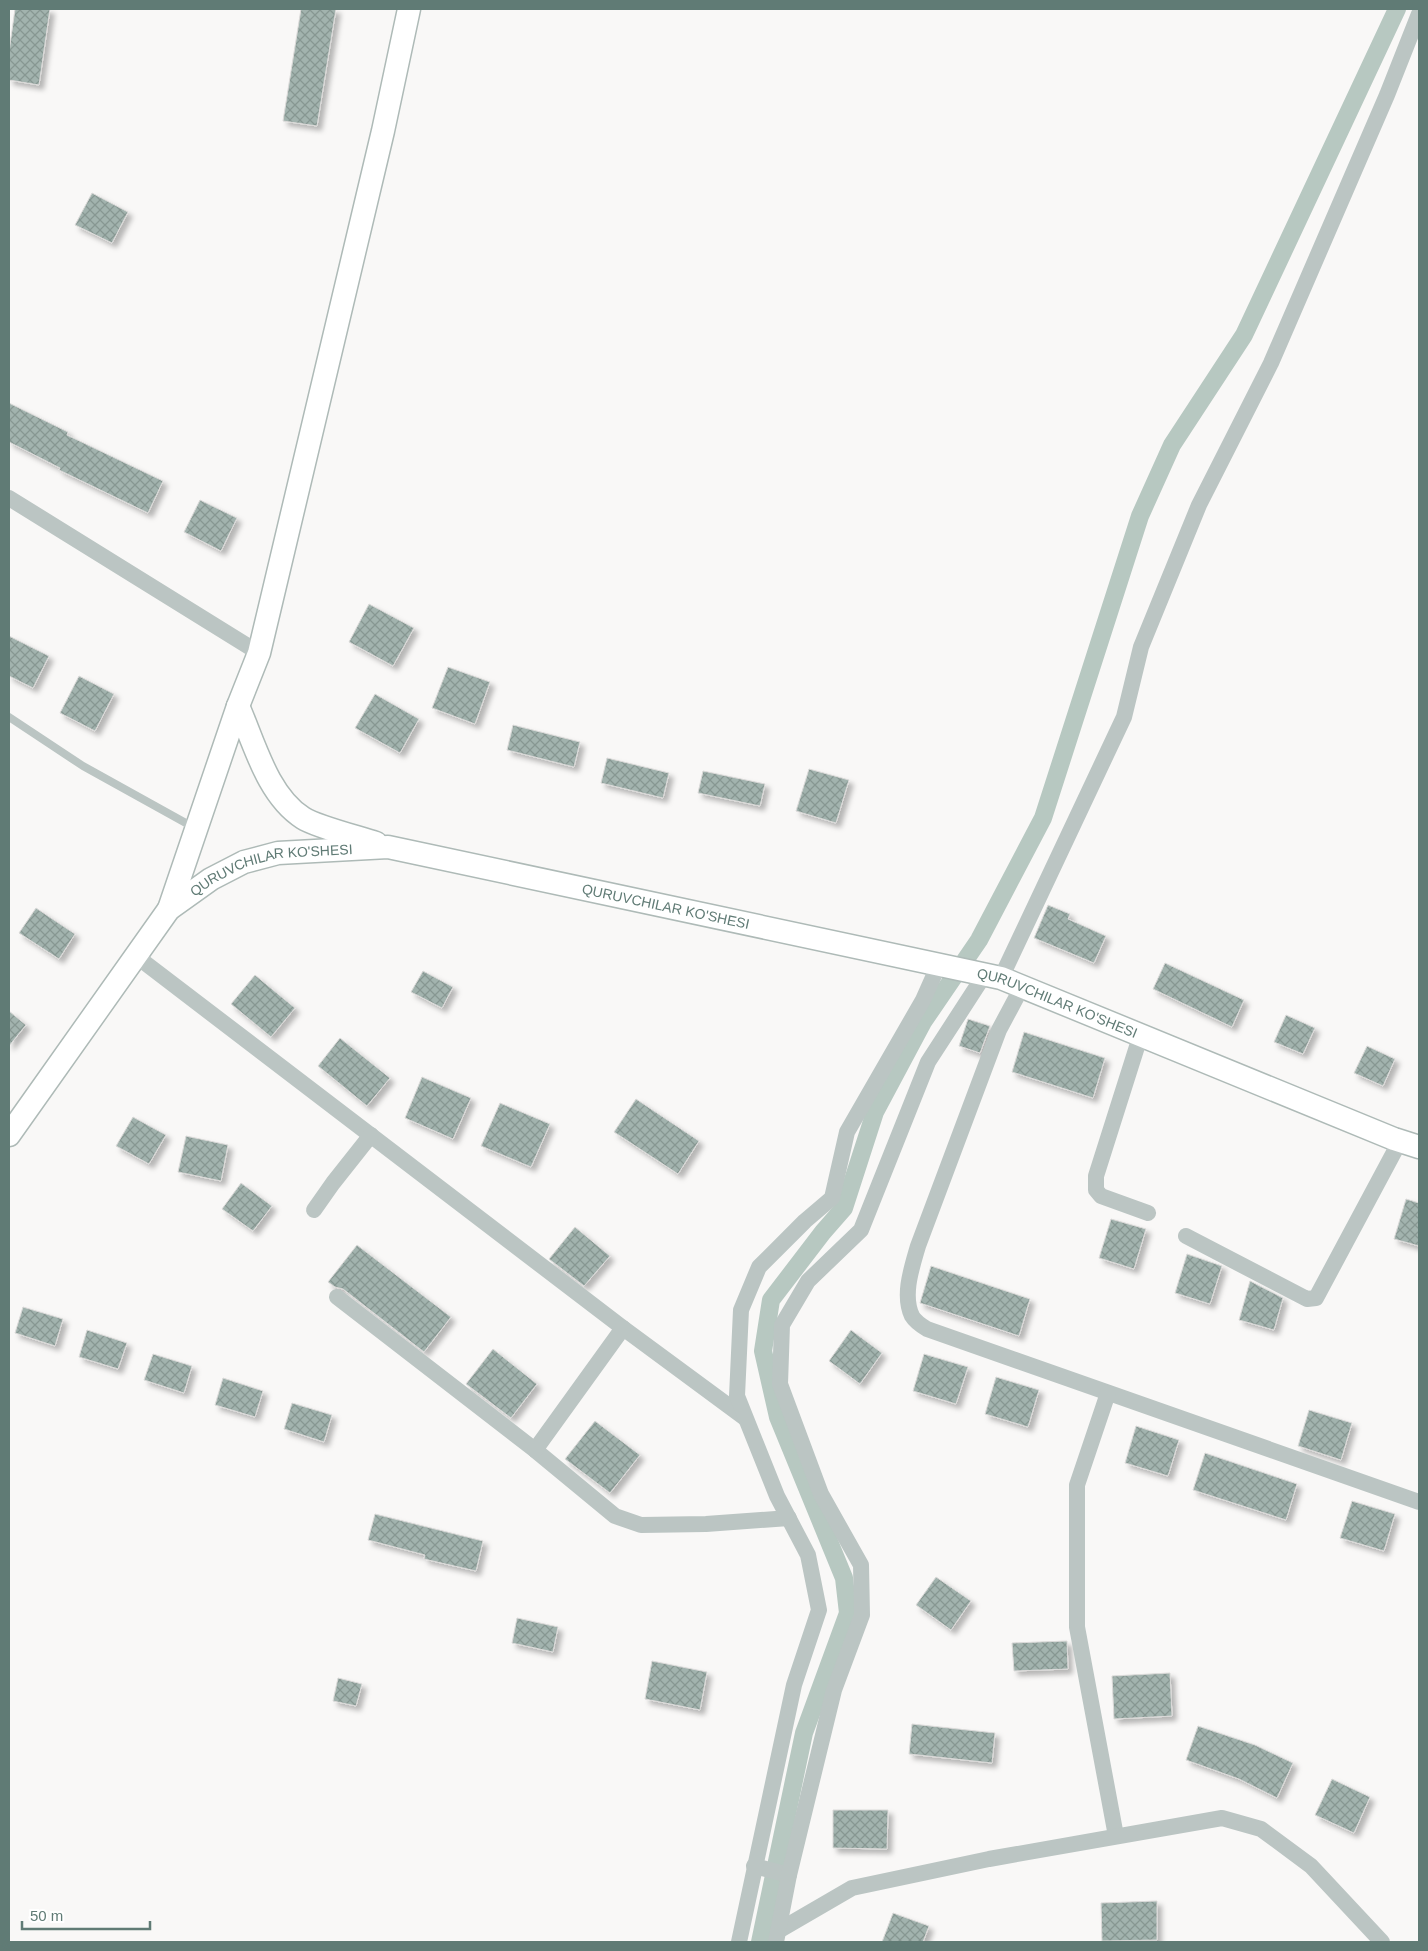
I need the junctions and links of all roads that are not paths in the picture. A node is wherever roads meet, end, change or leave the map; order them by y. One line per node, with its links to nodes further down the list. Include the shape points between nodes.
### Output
1 (408, 9): 4 (main road, via 381,140)
2 (1419, 14): 12 (street, via 1271,362 1199,504 1141,646 1124,717)
3 (9, 498): 4 (street)
4 (259, 654): 5 (main road)
5 (238, 706): 7 (main road); 8 (main road, via 269,777 283,800 303,818)
6 (9, 717): 7 (lane, via 83,766)
7 (196, 829): 9 (main road)
8 (388, 846): 9 (main road, QURUVCHILAR KO'SHESI, via 278,853 244,862); 11 (main road, QURUVCHILAR KO'SHESI)
9 (169, 908): 10 (main road, QURUVCHILAR KO'SHESI)
10 (136, 956): 15 (main road, QURUVCHILAR KO'SHESI); 16 (street)
11 (945, 966): 12 (main road, QURUVCHILAR KO'SHESI); 24 (street, via 847,1132 832,1198 765,1261 755,1276 741,1310 737,1396)
12 (987, 975): 13 (main road, QURUVCHILAR KO'SHESI); 30 (street, via 928,1062 861,1230 808,1281 782,1325 780,1384 821,1494 861,1565 862,1615 834,1690)
13 (1023, 985): 14 (main road, QURUVCHILAR KO'SHESI); 23 (street, via 999,1030 918,1246 909,1280 909,1306 913,1318 926,1329)
14 (1141, 1034): 17 (main road, QURUVCHILAR KO'SHESI); 19 (street, via 1096,1176 1096,1190 1101,1196)
15 (9, 1135)
16 (371, 1135): 18 (street); 22 (street)
17 (1410, 1144): 20 (street, via 1316,1298 1307,1298)
18 (314, 1210)
19 (1148, 1214)
20 (1186, 1236)
21 (337, 1297): 25 (street)
22 (623, 1328): 24 (street); 25 (street)
23 (1108, 1393): 26 (street); 28 (street, via 1077,1485 1077,1627)
24 (745, 1418): 27 (street)
25 (535, 1450): 27 (street, via 614,1516 641,1526)
26 (1419, 1502)
27 (789, 1518): 29 (street, via 808,1555 818,1610 794,1685)
28 (1116, 1836): 31 (street, via 852,1888); 33 (street, via 1222,1818 1261,1829 1310,1866)
29 (759, 1868): 30 (street); 32 (street)
30 (786, 1874): 31 (street)
31 (777, 1936)
32 (739, 1942)
33 (1382, 1942)

